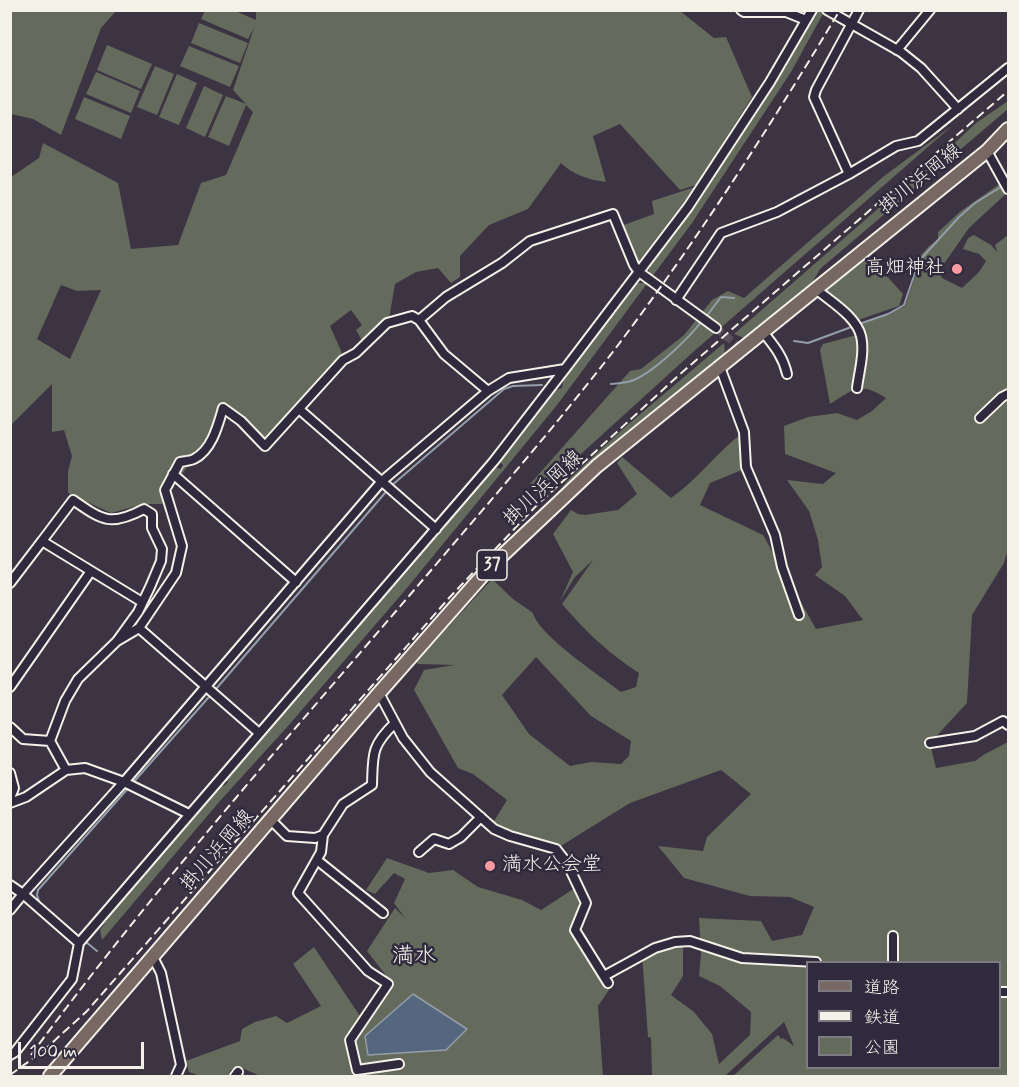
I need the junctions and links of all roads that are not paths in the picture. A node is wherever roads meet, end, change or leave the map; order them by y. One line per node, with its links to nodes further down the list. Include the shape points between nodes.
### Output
1 (741, 10): 6 (street, via 786,12)
2 (812, 10): 6 (street)
3 (827, 10): 7 (street)
4 (860, 10): 7 (street)
5 (930, 10): 8 (street)
6 (806, 20): 15 (street, via 688,207)
7 (853, 25): 8 (street); 13 (street, via 814,97)
8 (897, 50): 10 (street, via 921,68)
9 (1008, 68): 10 (street)
10 (958, 109): 13 (street, via 918,141 896,146)
11 (1008, 129): 12 (main road, 掛川浜岡線 / 37)
12 (987, 151): 14 (street); 16 (main road, 掛川浜岡線 / 37)
13 (849, 174): 17 (street, via 777,212 721,233)
14 (1008, 189)
15 (639, 272): 17 (street); 18 (street, via 613,214 530,241 446,297); 22 (street)
16 (816, 289): 20 (main road, 掛川浜岡線 / 37); 24 (street, via 856,326 861,336)
17 (676, 300): 19 (street)
18 (419, 320): 25 (street, via 444,354); 27 (street, via 412,316 387,323 356,353 343,360)
19 (712, 326)
20 (763, 332): 21 (main road, 掛川浜岡線 / 37, via 739,347); 23 (street, via 779,351)
21 (720, 367): 37 (street, via 744,432 746,467 775,535); 42 (main road, 掛川浜岡線 / 37, via 597,466 490,567)
22 (565, 369): 25 (street, via 509,378); 31 (street)
23 (787, 374)
24 (857, 388)
25 (488, 391): 30 (street)
26 (1008, 394): 28 (street)
27 (299, 409): 29 (street, via 265,446 224,408 206,450 194,459 180,462); 30 (street)
28 (981, 418)
29 (173, 474): 34 (street); 38 (street, via 165,490 182,546 176,573)
30 (382, 481): 31 (street); 34 (street)
31 (436, 529): 46 (street)
32 (42, 541): 33 (street); 35 (street); 36 (street, via 73,500 96,516 112,521 144,509 152,514 152,528 162,549 161,561)
33 (91, 571): 36 (street); 40 (street)
34 (296, 582): 41 (street)
35 (10, 583)
36 (142, 602): 39 (street)
37 (799, 615)
38 (139, 628): 39 (street); 41 (street)
39 (117, 641): 47 (street, via 78,679)
40 (10, 687)
41 (206, 687): 46 (street); 51 (street)
42 (379, 693): 43 (street); 56 (main road, 掛川浜岡線 / 37)
43 (395, 723): 55 (street, via 430,772); 57 (street, via 381,737 373,753 372,785 343,804)
44 (1008, 725): 48 (street, via 1003,721 975,736)
45 (10, 727): 47 (street, via 23,739)
46 (259, 733): 54 (street)
47 (50, 741): 49 (street)
48 (930, 743)
49 (66, 770): 51 (street, via 85,768); 53 (street, via 27,797)
50 (10, 773): 52 (street, via 14,788)
51 (124, 782): 54 (street); 61 (street)
52 (10, 798)
53 (10, 803)
54 (189, 814): 65 (street)
55 (481, 817): 58 (street, via 449,844 434,839); 68 (street, via 510,836 556,849 567,863 586,903 575,930 606,980 656,948 675,942 690,941 742,958)
56 (271, 820): 57 (street, via 287,836); 66 (main road, 掛川浜岡線 / 37)
57 (323, 835): 59 (street)
58 (419, 852)
59 (317, 860): 63 (street); 70 (street, via 298,893 368,971 388,984 350,1040 357,1070)
60 (10, 885): 61 (street)
61 (23, 894): 62 (street); 65 (street)
62 (10, 910)
63 (383, 913)
64 (893, 936): 67 (street)
65 (79, 943): 69 (street, via 72,979)
66 (153, 957): 71 (main road, 掛川浜岡線 / 37); 72 (street, via 161,973 181,1065)
67 (893, 961)
68 (806, 962)
69 (10, 1055)
70 (399, 1064)
71 (50, 1077)
72 (176, 1077)

